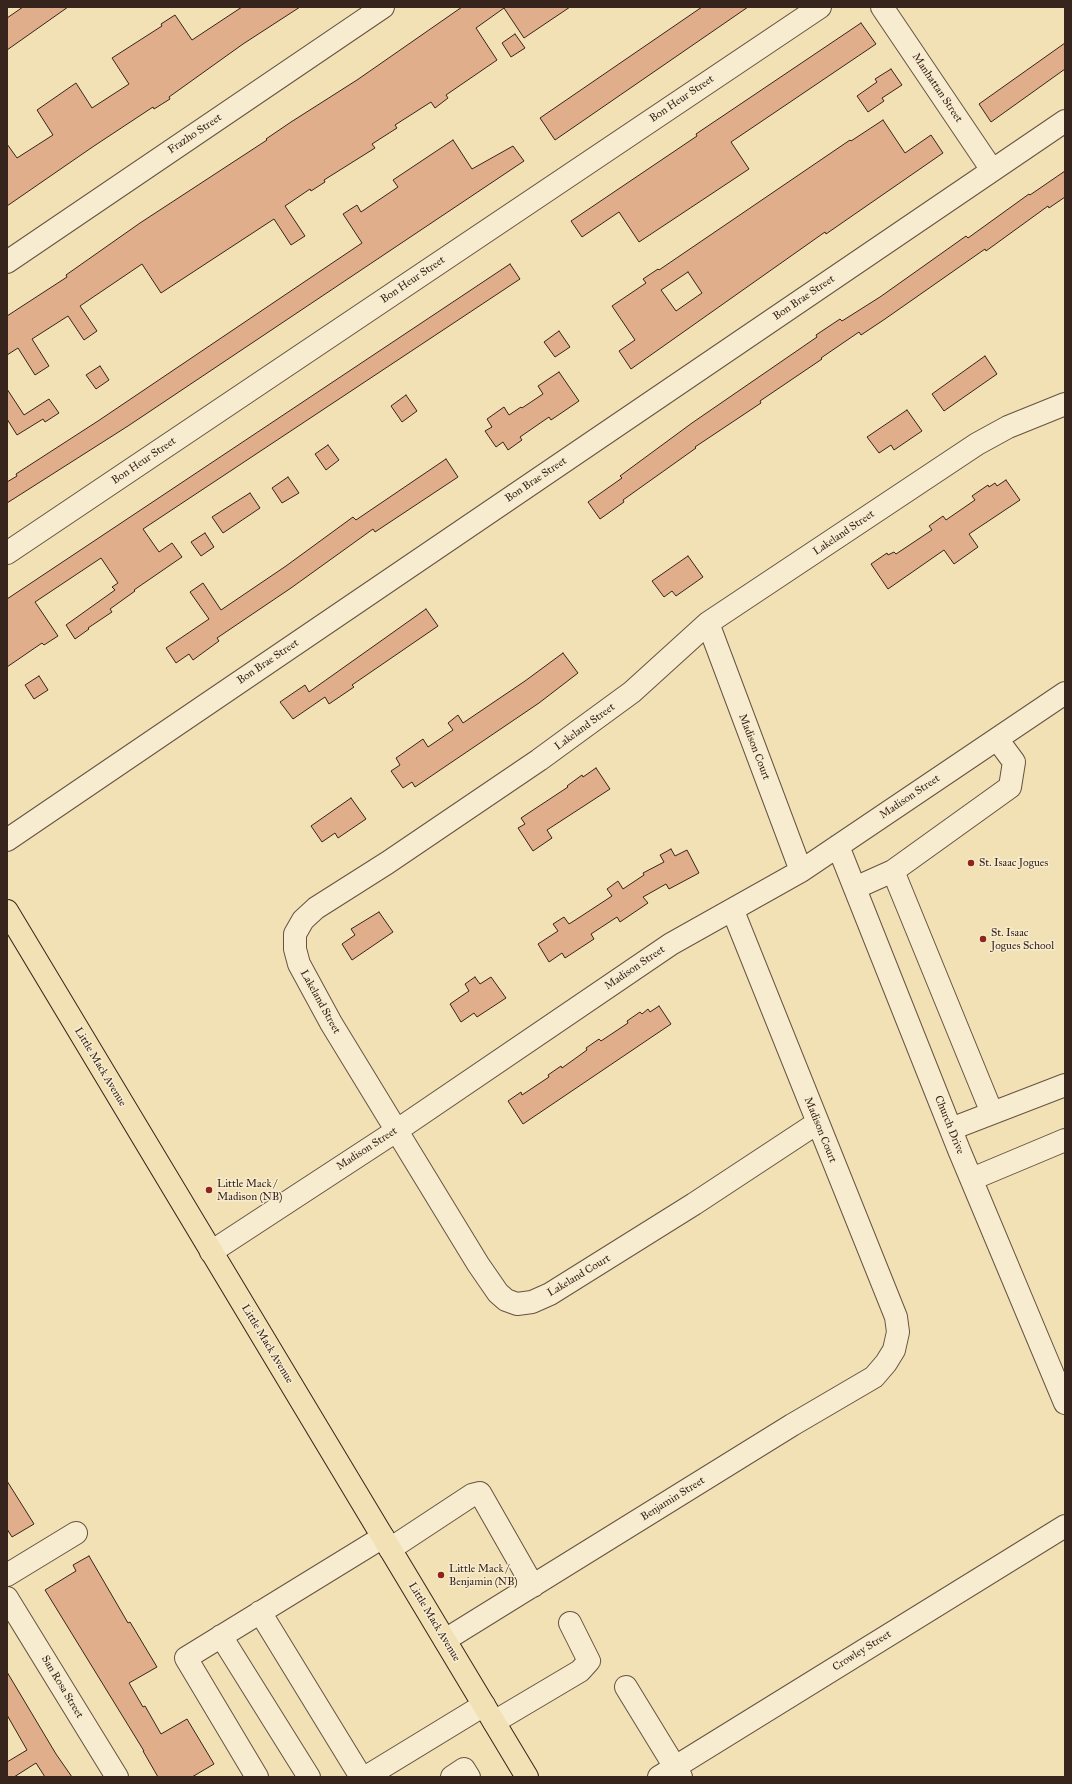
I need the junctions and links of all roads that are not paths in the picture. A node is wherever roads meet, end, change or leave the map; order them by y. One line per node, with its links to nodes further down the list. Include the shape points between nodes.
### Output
1 (383, 7): 6 (street, Frazho Street)
2 (820, 7): 8 (street, Bon Heur Street)
3 (882, 7): 5 (street, Manhattan Street)
4 (1065, 121): 5 (street, Bon Brae Street)
5 (992, 170): 12 (street, Bon Brae Street)
6 (7, 262)
7 (1065, 404): 9 (street, Lakeland Street, via 1008,427 977,444)
8 (7, 553)
9 (708, 623): 14 (street, Madison Court); 23 (street, Lakeland Street, via 632,692 539,760 388,863 316,908 303,920 295,934 299,964 331,1023)
10 (1065, 693): 11 (street, Madison Street)
11 (997, 739): 13 (street, Madison Street); 15 (street, via 1014,762 1010,787)
12 (7, 840)
13 (838, 846): 14 (street, Madison Street); 16 (street, Church Drive)
14 (801, 871): 18 (street, Madison Street)
15 (893, 871): 16 (street); 20 (street)
16 (855, 888): 22 (street, Church Drive)
17 (7, 911): 26 (main road, Little Mack Avenue)
18 (733, 911): 21 (street, Madison Court); 23 (street, Madison Street, via 671,944)
19 (1065, 1085): 20 (street)
20 (992, 1113): 22 (street)
21 (817, 1123): 23 (street, Lakeland Court, via 550,1294 532,1302 517,1304 506,1300 498,1293); 27 (street, Madison Court, via 896,1317 898,1332)
22 (951, 1129): 25 (street, Church Drive)
23 (396, 1130): 26 (street, Madison Street)
24 (1065, 1140): 25 (street)
25 (972, 1179): 28 (street, Church Drive)
26 (211, 1252): 31 (main road, Little Mack Avenue)
27 (894, 1350): 33 (street, Benjamin Street, via 874,1377)
28 (1065, 1403)
29 (1065, 1526): 41 (street, Crowley Street)
30 (76, 1533): 32 (street)
31 (387, 1543): 33 (street, via 472,1495 480,1493); 35 (street); 38 (main road, Little Mack Avenue)
32 (7, 1575)
33 (533, 1586): 38 (street, Benjamin Street)
34 (7, 1598): 42 (street, San Rosa Street)
35 (260, 1612): 37 (street); 45 (street)
36 (570, 1623): 40 (street, via 589,1661 580,1671)
37 (221, 1636): 43 (street, via 186,1658); 44 (street)
38 (445, 1640): 40 (main road, Little Mack Avenue)
39 (626, 1687): 41 (street)
40 (489, 1714): 46 (street); 49 (main road, Little Mack Avenue)
41 (672, 1774)
42 (117, 1777)
43 (257, 1777)
44 (309, 1777)
45 (361, 1777)
46 (366, 1777)
47 (452, 1777): 48 (street, via 464,1769)
48 (469, 1777)
49 (527, 1777)

